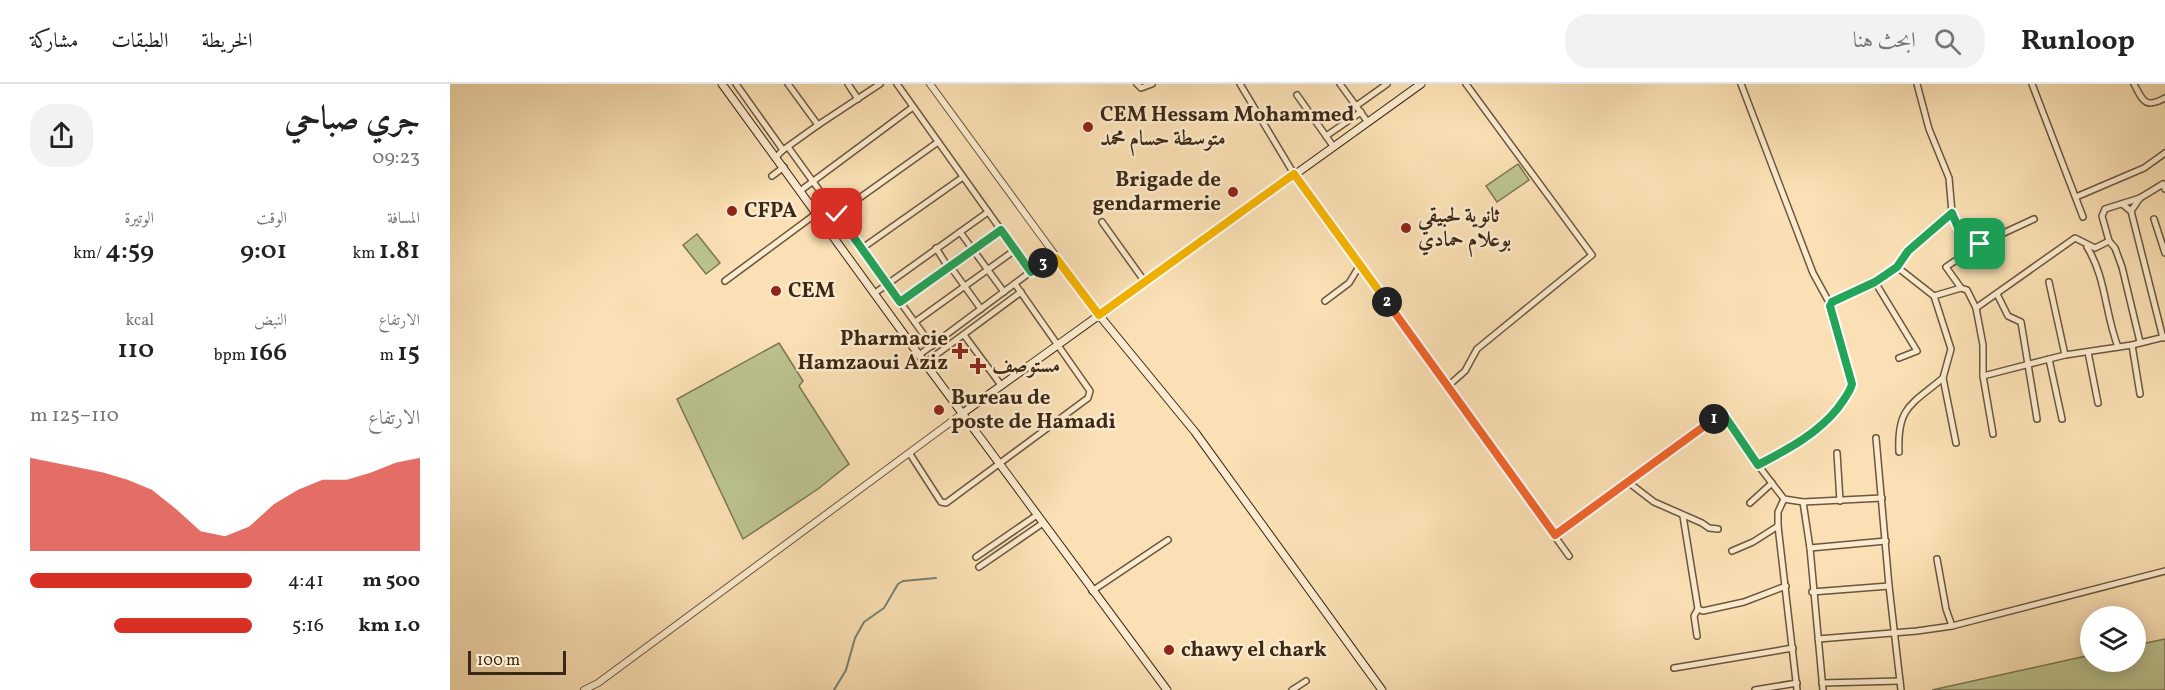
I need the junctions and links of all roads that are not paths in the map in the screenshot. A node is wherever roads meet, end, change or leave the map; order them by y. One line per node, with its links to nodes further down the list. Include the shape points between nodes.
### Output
1 (722, 84): 32 (main road)
2 (736, 84): 30 (street)
3 (788, 84): 26 (street)
4 (848, 84): 21 (street)
5 (880, 84): 21 (street)
6 (897, 84): 23 (street)
7 (930, 84): 62 (street)
8 (1137, 84): 9 (street, via 1141,88)
9 (1152, 84)
10 (1240, 84): 34 (street)
11 (1340, 84): 22 (street)
12 (1387, 84): 22 (street)
13 (1421, 84): 25 (main road)
14 (1466, 84): 105 (street, via 1592,255 1477,349 1466,371)
15 (1741, 84): 83 (street, via 1813,273)
16 (1917, 84): 46 (street, via 1929,129 1949,178)
17 (2032, 84): 40 (street)
18 (2134, 84): 20 (street, via 2148,103)
19 (1298, 95): 27 (street)
20 (2165, 98)
21 (858, 99): 26 (street)
22 (1356, 106): 24 (street)
23 (913, 107): 28 (street); 37 (street)
24 (1361, 112): 25 (street); 27 (street)
25 (1367, 122): 29 (main road)
26 (818, 125): 30 (street)
27 (1326, 136): 29 (street)
28 (938, 142): 36 (street); 47 (street)
29 (1333, 146): 34 (main road)
30 (785, 148): 32 (street); 37 (street)
31 (2165, 153): 40 (street, via 2144,168)
32 (776, 157): 33 (main road)
33 (784, 167): 35 (street); 39 (main road)
34 (1294, 174): 63 (street); 69 (main road)
35 (772, 176)
36 (963, 177): 44 (street); 58 (street)
37 (813, 181): 39 (street); 47 (street)
38 (2165, 189): 41 (street, via 2163,184)
39 (800, 191): 45 (main road)
40 (2076, 197): 48 (street)
41 (2140, 198): 42 (street); 43 (street)
42 (2122, 204): 43 (street); 54 (street, via 2105,209 2102,216)
43 (2131, 211): 89 (street)
44 (988, 212): 52 (street); 53 (street)
45 (817, 213): 68 (street); 78 (main road)
46 (1952, 213): 55 (street, via 1964,238); 65 (street, via 1908,251)
47 (837, 214): 58 (street)
48 (2083, 216)
49 (2034, 219): 55 (street)
50 (2154, 219): 61 (street)
51 (1102, 222): 69 (street)
52 (1001, 230): 59 (street); 60 (street)
53 (960, 231): 57 (street); 59 (street)
54 (2109, 241): 56 (street, via 2095,248); 90 (street, via 2121,267)
55 (1980, 244): 75 (street, via 1946,267)
56 (2086, 245): 79 (street, via 2075,238); 94 (street, via 2096,260)
57 (936, 248): 64 (street); 72 (street)
58 (861, 249): 72 (street)
59 (974, 249): 64 (street); 66 (street)
60 (1015, 250): 66 (street); 67 (street)
61 (2165, 253)
62 (1056, 258): 67 (street); 86 (street)
63 (1360, 265): 81 (street, via 1348,283); 105 (street)
64 (949, 266): 74 (street); 82 (street)
65 (1897, 267): 70 (street); 80 (street)
66 (988, 269): 74 (street); 76 (street)
67 (1031, 272): 73 (street)
68 (725, 281)
69 (1145, 282): 86 (main road)
70 (1875, 282): 83 (street); 98 (street, via 1917,351)
71 (2049, 282): 96 (street)
72 (887, 284): 78 (street); 82 (street)
73 (1015, 284): 76 (street); 77 (street)
74 (965, 286): 85 (street); 87 (street)
75 (1961, 288): 80 (street); 84 (street, via 1967,290)
76 (1004, 292): 85 (street)
77 (1022, 292): 88 (street); 91 (street)
78 (874, 293): 97 (main road)
79 (1997, 294): 84 (street); 101 (street, via 2008,316 2021,322)
80 (1934, 296): 103 (street, via 1951,349)
81 (1325, 301)
82 (900, 302): 87 (street)
83 (1830, 304): 118 (street, via 1850,372 1851,390 1806,440)
84 (1976, 308): 102 (street, via 1983,345)
85 (981, 309): 93 (street)
86 (1099, 315): 91 (main road); 159 (main road, via 1195,432)
87 (915, 322): 93 (street)
88 (964, 335): 100 (street); 104 (street)
89 (2164, 338): 90 (street)
90 (2140, 342): 92 (street)
91 (1057, 345): 104 (main road); 117 (street, via 1090,394)
92 (2132, 345): 94 (street); 106 (street)
93 (932, 346): 97 (street)
94 (2118, 347): 95 (street)
95 (2088, 352): 96 (street); 107 (street)
96 (2066, 355): 99 (street)
97 (919, 356): 100 (main road)
98 (1899, 358)
99 (2049, 359): 101 (street); 110 (street)
100 (925, 363): 108 (main road)
101 (2029, 365): 102 (street); 109 (street)
102 (1983, 376): 111 (street)
103 (1943, 378): 113 (street); 114 (street, via 1900,420)
104 (1001, 385): 108 (main road)
105 (1448, 386): 131 (street)
106 (2140, 394)
107 (2098, 403)
108 (963, 413): 116 (street); 117 (main road)
109 (2037, 419)
110 (2062, 419)
111 (1993, 434)
112 (1876, 438): 121 (street)
113 (1956, 443)
114 (1899, 452)
115 (1837, 453): 123 (street)
116 (910, 454): 117 (street, via 944,503); 156 (street)
117 (1000, 465): 126 (main road)
118 (1758, 465): 119 (street, via 1721,414); 120 (street)
119 (1628, 482): 127 (street, via 1654,502); 131 (street)
120 (1772, 483): 122 (street); 125 (street)
121 (1882, 498): 123 (street); 133 (street)
122 (1784, 499): 124 (street); 129 (street, via 1778,512)
123 (1840, 501): 124 (street)
124 (1803, 502): 134 (street)
125 (1750, 503)
126 (1036, 515): 128 (main road); 137 (street)
127 (1683, 516): 130 (street); 145 (street)
128 (1043, 523): 139 (street); 143 (main road)
129 (1778, 526): 135 (street); 141 (street)
130 (1718, 529)
131 (1555, 535): 136 (street)
132 (1168, 540): 143 (street)
133 (1886, 541): 134 (street); 142 (street)
134 (1810, 548): 144 (street)
135 (1732, 551)
136 (1569, 556)
137 (976, 557)
138 (1937, 559): 146 (street)
139 (979, 567)
140 (2165, 571): 146 (street)
141 (1786, 586): 145 (street, via 1744,602); 150 (street)
142 (1889, 586): 144 (street); 147 (street)
143 (1092, 591): 157 (main road)
144 (1812, 592): 149 (street)
145 (1700, 610): 148 (street, via 1694,616)
146 (1952, 626): 147 (street)
147 (1894, 633): 149 (street); 153 (street)
148 (1697, 636)
149 (1818, 639): 155 (street)
150 (1793, 648): 151 (street); 154 (street)
151 (1674, 668)
152 (1306, 681): 158 (street)
153 (1900, 681): 155 (street); 163 (street)
154 (1797, 683): 160 (street); 161 (street)
155 (1822, 683): 162 (street)
156 (584, 690)
157 (1167, 690)
158 (1292, 690)
159 (1382, 690)
160 (1755, 690)
161 (1797, 690)
162 (1822, 690)
163 (1901, 690)

